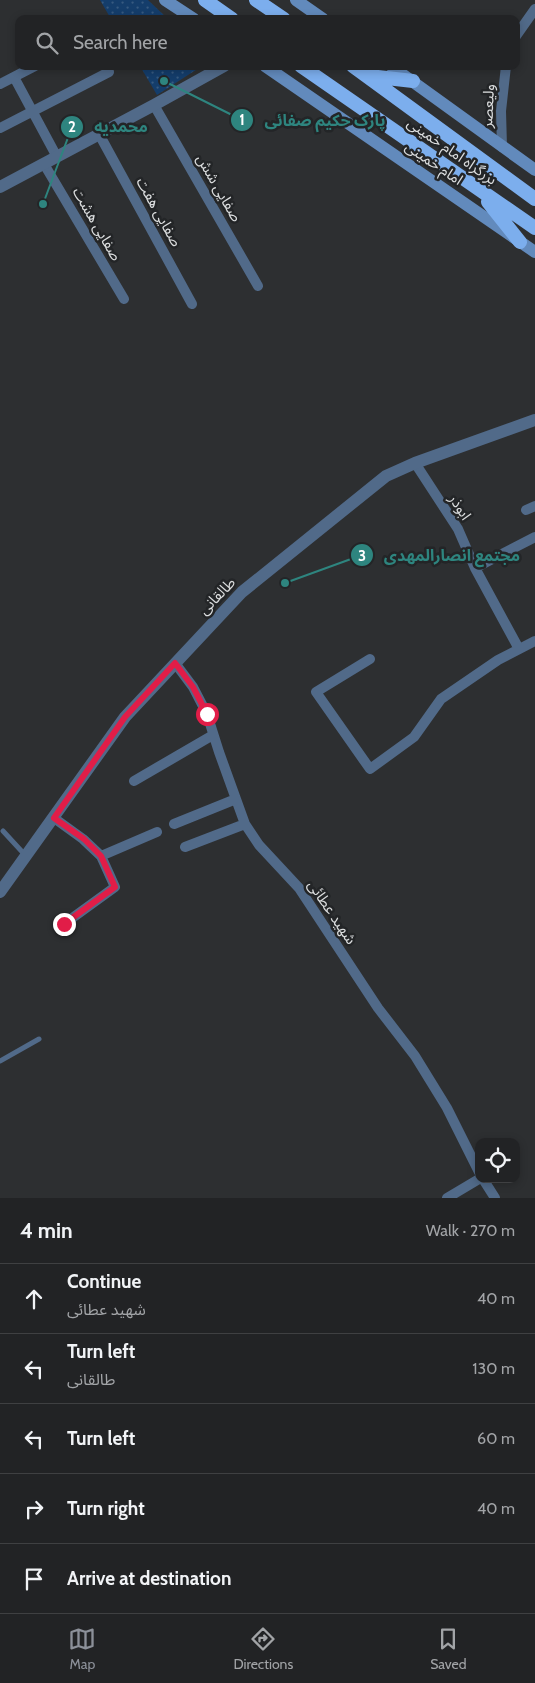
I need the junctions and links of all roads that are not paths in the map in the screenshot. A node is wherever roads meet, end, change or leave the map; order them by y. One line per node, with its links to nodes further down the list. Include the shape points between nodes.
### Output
1 (165, 0): 6 (main road)
2 (205, 0): 7 (highway)
3 (256, 0): 8 (highway)
4 (296, 0): 9 (main road)
5 (535, 9): 10 (street)
6 (188, 15)
7 (226, 15)
8 (278, 15)
9 (317, 15)
10 (520, 30)
11 (27, 70): 20 (street)
12 (217, 70): 23 (street)
13 (271, 70): 35 (main road, امام خمینی)
14 (307, 70): 32 (highway, بزرگراه امام خمینی)
15 (359, 70): 19 (highway, بزرگراه امام خمینی)
16 (396, 70): 21 (main road)
17 (506, 70): 27 (street, ولیعصر, via 501,111)
18 (109, 72): 24 (street)
19 (367, 76): 21 (highway); 33 (highway, بزرگراه امام خمینی)
20 (14, 77): 22 (street); 24 (street)
21 (413, 82): 27 (main road)
22 (0, 84)
23 (154, 105): 26 (street); 37 (street, صفایی شش)
24 (33, 111): 25 (street); 28 (street)
25 (0, 128)
26 (99, 134): 28 (street); 39 (street, صفایی هفت)
27 (502, 147): 30 (main road)
28 (57, 157): 29 (street)
29 (44, 164): 31 (street); 38 (street, صفایی هشت)
30 (535, 170)
31 (0, 187)
32 (478, 190): 34 (highway, بزرگراه امام خمینی); 35 (highway)
33 (535, 199)
34 (535, 228)
35 (520, 242): 36 (main road, امام خمینی)
36 (535, 252)
37 (258, 286)
38 (124, 299)
39 (192, 304)
40 (535, 420): 41 (street, طالقانی)
41 (415, 463): 43 (street, ابوذر, via 458,529); 47 (street, طالقانی, via 386,476 242,592)
42 (535, 537): 43 (street)
43 (475, 568): 45 (street, ابوذر)
44 (535, 640): 45 (street)
45 (519, 649): 46 (street, via 441,699 414,737 370,769 316,692)
46 (370, 659)
47 (175, 663): 48 (street, شهید عطائی, via 193,687 207,714); 51 (street, طالقانی, via 125,717)
48 (213, 735): 49 (street); 50 (street, شهید عطائی)
49 (134, 781)
50 (236, 800): 52 (street); 53 (street, شهید عطائی)
51 (54, 818): 57 (street, طالقانی); 58 (street, via 84,839)
52 (174, 824)
53 (245, 824): 56 (street); 63 (street, شهید عطائی, via 259,845 299,888 378,1008 415,1056 447,1108)
54 (3, 831): 57 (lane)
55 (157, 832): 58 (street)
56 (185, 847)
57 (26, 856): 59 (street, طالقانی)
58 (101, 856): 60 (street, via 115,887)
59 (0, 890)
60 (64, 924)
61 (39, 1039): 62 (lane)
62 (0, 1061)
63 (475, 1164)
64 (475, 1182): 66 (street)
65 (484, 1183): 67 (street)
66 (447, 1198)
67 (495, 1198)

